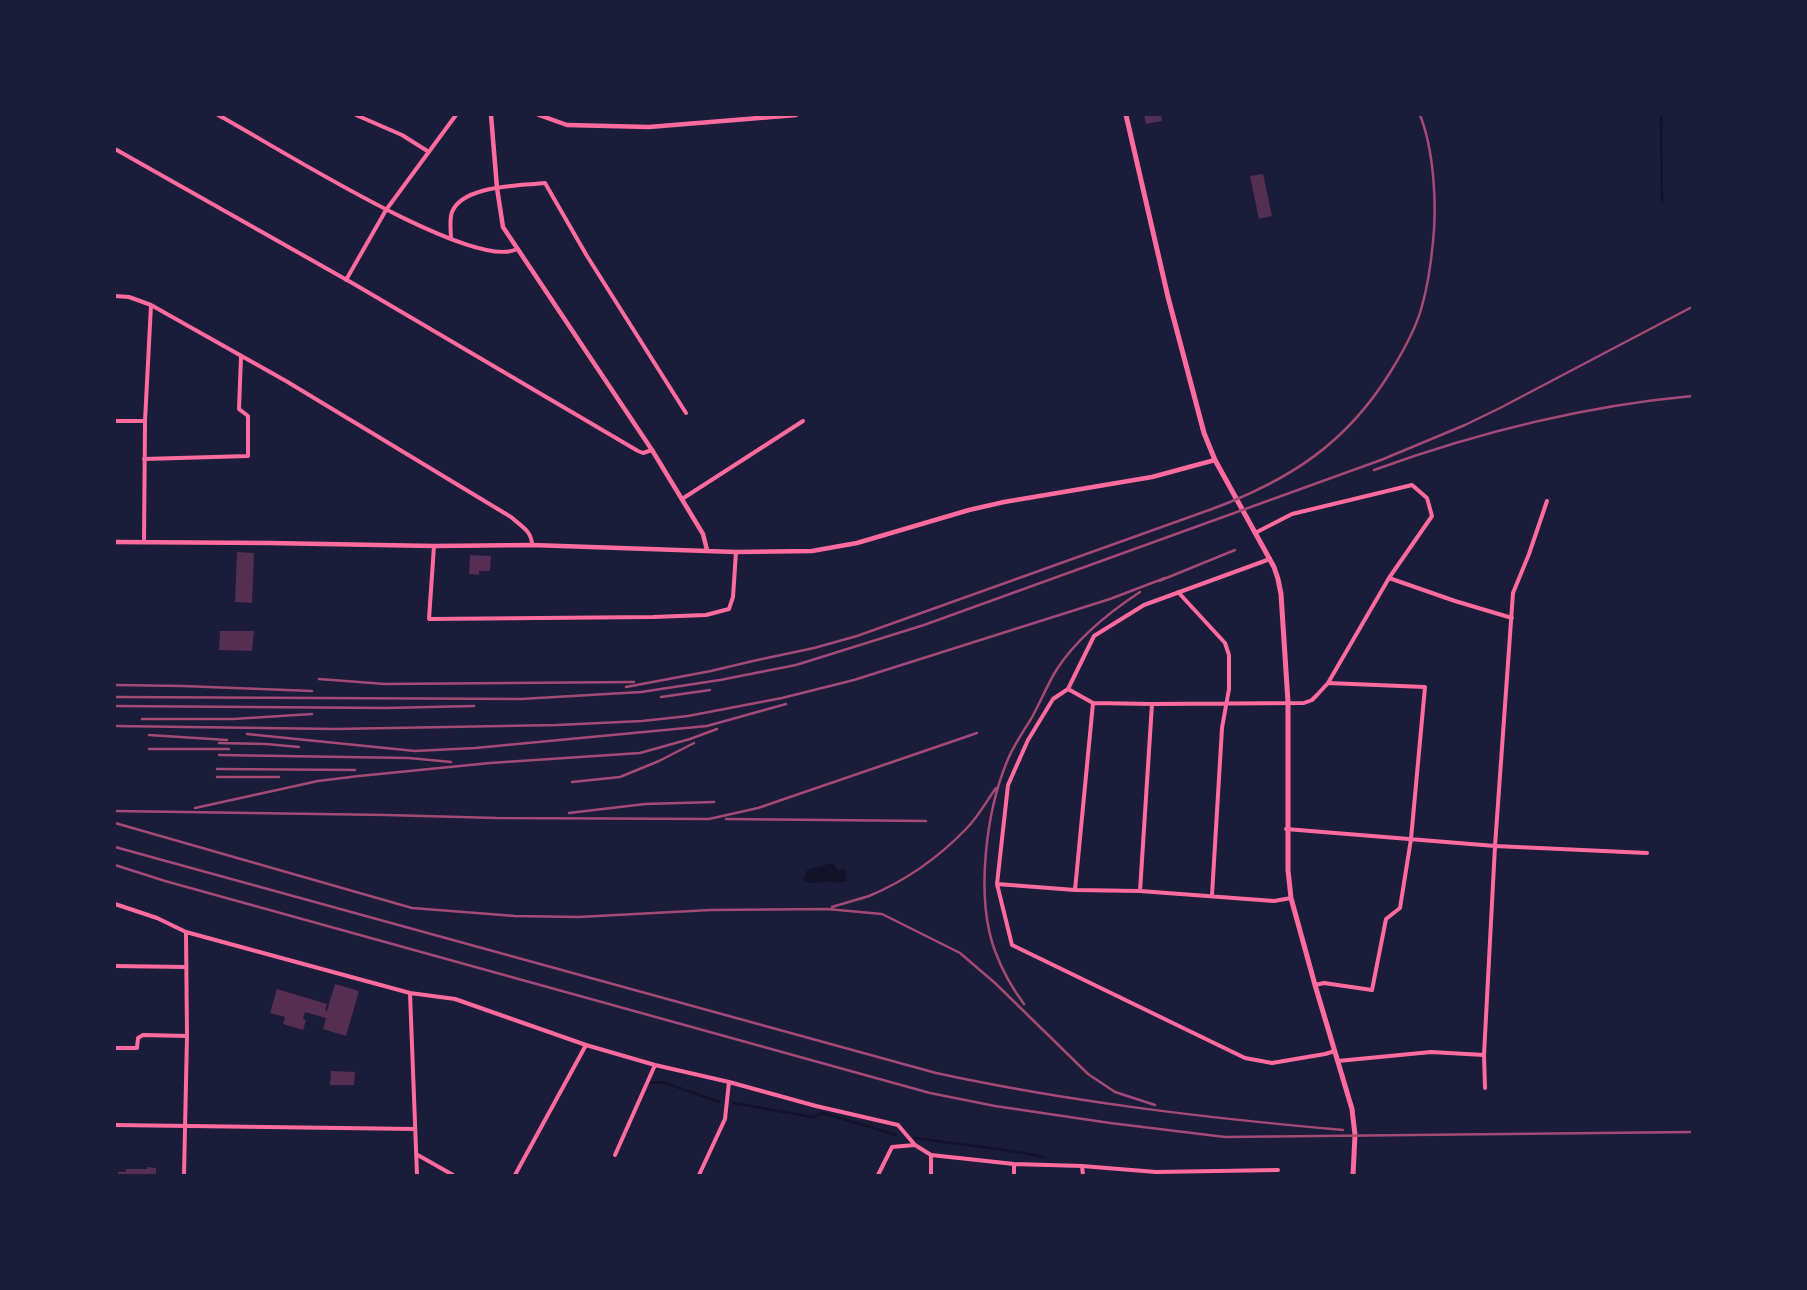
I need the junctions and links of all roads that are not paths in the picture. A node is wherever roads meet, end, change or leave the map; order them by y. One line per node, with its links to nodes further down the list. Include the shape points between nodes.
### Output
1 (218, 115): 12 (street)
2 (356, 115): 10 (street, via 402,135)
3 (456, 115): 10 (street)
4 (491, 115): 11 (street)
5 (539, 115): 8 (street, via 567,125 649,127)
6 (796, 115): 8 (street)
7 (1126, 115): 25 (main road, via 1168,297 1204,433)
8 (760, 117)
9 (115, 149): 15 (street)
10 (429, 152): 12 (street)
11 (496, 188): 13 (street, via 467,196 458,202 452,213); 14 (street, via 503,226); 19 (street, via 545,183)
12 (386, 210): 13 (street); 15 (street)
13 (450, 239): 14 (street, via 492,252)
14 (517, 249): 23 (street)
15 (346, 280): 23 (street, via 638,451)
16 (115, 296): 17 (street)
17 (151, 305): 18 (street); 21 (street)
18 (241, 357): 24 (street, via 239,408 248,416 248,456); 31 (street, via 511,517 529,532)
19 (686, 413)
20 (115, 421): 21 (street)
21 (145, 421): 24 (street)
22 (803, 421): 26 (street)
23 (652, 450): 26 (street)
24 (144, 459): 30 (street)
25 (1215, 460): 28 (main road); 34 (street, via 1152,477 969,510 834,548)
26 (682, 499): 33 (street, via 703,534)
27 (1547, 501): 38 (street, via 1513,593)
28 (1255, 533): 35 (main road); 36 (street, via 1292,514 1412,485 1427,498 1432,516)
29 (115, 542): 30 (street)
30 (144, 542): 32 (street)
31 (532, 545): 32 (street); 33 (street)
32 (434, 546): 34 (street, via 430,619 706,615 729,609 733,597)
33 (707, 550): 34 (street)
34 (736, 552)
35 (1270, 559): 37 (street); 41 (main road, via 1281,594)
36 (1389, 578): 38 (street); 39 (street)
37 (1178, 592): 40 (street, via 1144,605 1094,636); 43 (street, via 1225,643 1229,655)
38 (1512, 618): 47 (street)
39 (1328, 683): 41 (street, via 1312,700); 46 (street, via 1425,687)
40 (1068, 689): 42 (street); 49 (street, via 1053,700 1028,740 1008,786)
41 (1288, 702): 43 (street); 45 (main road)
42 (1094, 703): 44 (street); 50 (street)
43 (1227, 703): 44 (street); 52 (street, via 1222,728)
44 (1152, 704): 51 (street)
45 (1286, 829): 46 (street); 53 (main road)
46 (1411, 839): 47 (street); 58 (street, via 1400,908 1386,919 1372,990 1324,983)
47 (1495, 846): 48 (street); 64 (street)
48 (1647, 853)
49 (997, 884): 50 (street); 63 (street, via 1012,945 1245,1058 1272,1063)
50 (1074, 890): 51 (street)
51 (1140, 891): 52 (street)
52 (1212, 895): 53 (street, via 1274,900)
53 (1291, 898): 58 (main road)
54 (115, 904): 55 (street)
55 (186, 932): 57 (street); 59 (street)
56 (115, 966): 57 (street)
57 (186, 967): 60 (street)
58 (1315, 985): 63 (main road)
59 (410, 993): 61 (street, via 455,999); 71 (street)
60 (187, 1036): 62 (street, via 143,1035 138,1038 137,1048); 70 (street)
61 (586, 1045): 66 (street); 82 (street)
62 (115, 1048)
63 (1335, 1051): 65 (main road)
64 (1484, 1055): 65 (street, via 1431,1052); 68 (street)
65 (1338, 1061): 88 (main road, via 1355,1130)
66 (655, 1065): 67 (street); 74 (street)
67 (729, 1082): 72 (street, via 898,1125); 83 (street, via 726,1119)
68 (1486, 1088)
69 (115, 1125): 70 (street)
70 (185, 1127): 71 (street); 79 (street)
71 (415, 1129): 73 (street)
72 (915, 1145): 75 (street); 84 (street, via 892,1147)
73 (416, 1154): 80 (street); 81 (street)
74 (615, 1155)
75 (931, 1155): 76 (street); 85 (street)
76 (1014, 1164): 77 (street); 86 (street)
77 (1082, 1166): 78 (street, via 1156,1172); 87 (street)
78 (1278, 1170)
79 (184, 1175)
80 (417, 1175)
81 (453, 1175)
82 (515, 1175)
83 (699, 1175)
84 (878, 1175)
85 (931, 1175)
86 (1014, 1175)
87 (1083, 1175)
88 (1353, 1175)

